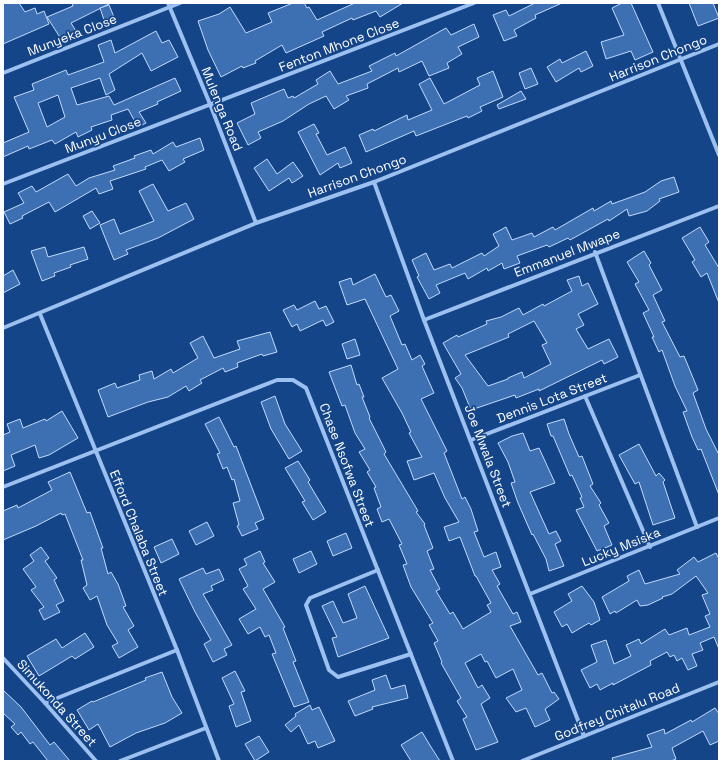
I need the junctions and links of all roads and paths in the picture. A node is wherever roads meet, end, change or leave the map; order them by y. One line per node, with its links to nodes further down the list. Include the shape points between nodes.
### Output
1 (180, 3): 4 (street, Munyeka Close)
2 (474, 3): 8 (street, Fenton Mhone Close)
3 (658, 3): 6 (street)
4 (169, 5): 7 (street, Munyeka Close); 8 (street, Mulenga Road)
5 (719, 44): 6 (street, Harrison Chongo)
6 (681, 59): 9 (street); 10 (street, Harrison Chongo)
7 (3, 73)
8 (210, 104): 11 (street, Munyu Close); 13 (street, Mulenga Road)
9 (719, 155)
10 (374, 182): 13 (street, Harrison Chongo); 16 (street, Joe Mwala Street)
11 (3, 184)
12 (719, 206): 14 (street, Emmanuel Mwape)
13 (256, 223): 15 (street, Harrison Chongo)
14 (595, 252): 16 (street, Emmanuel Mwape); 18 (street)
15 (40, 314): 17 (street, Harrison Chongo); 21 (street, Efford Chalaba Street)
16 (424, 320): 20 (street, Joe Mwala Street)
17 (3, 328)
18 (640, 375): 19 (street, Dennis Lota Street); 24 (street)
19 (585, 396): 20 (street, Dennis Lota Street); 25 (street)
20 (471, 440): 27 (street, Joe Mwala Street)
21 (94, 450): 22 (street, Chase Nsofwa Street); 26 (street, Chase Nsofwa Street, via 277,380 293,380 306,388); 28 (street, Efford Chalaba Street)
22 (3, 487)
23 (719, 518): 24 (street, Lucky Msiska)
24 (697, 527): 25 (street, Lucky Msiska)
25 (650, 547): 27 (street, Lucky Msiska)
26 (378, 570): 29 (street, Chase Nsofwa Street); 29 (street, via 310,598 306,605 329,670 338,677)
27 (530, 594): 34 (street, Joe Mwala Street)
28 (176, 650): 32 (street); 33 (street, Efford Chalaba Street)
29 (411, 654): 39 (street, Chase Nsofwa Street)
30 (3, 658): 32 (street, Simukonda Street)
31 (719, 682): 34 (street, Godfrey Chitalu Road)
32 (45, 703): 36 (street, Simukonda Street)
33 (206, 728): 37 (street); 38 (street, Efford Chalaba Street)
34 (584, 736): 35 (street, Godfrey Chitalu Road)
35 (525, 760)
36 (96, 761)
37 (120, 761)
38 (219, 761)
39 (453, 761)

